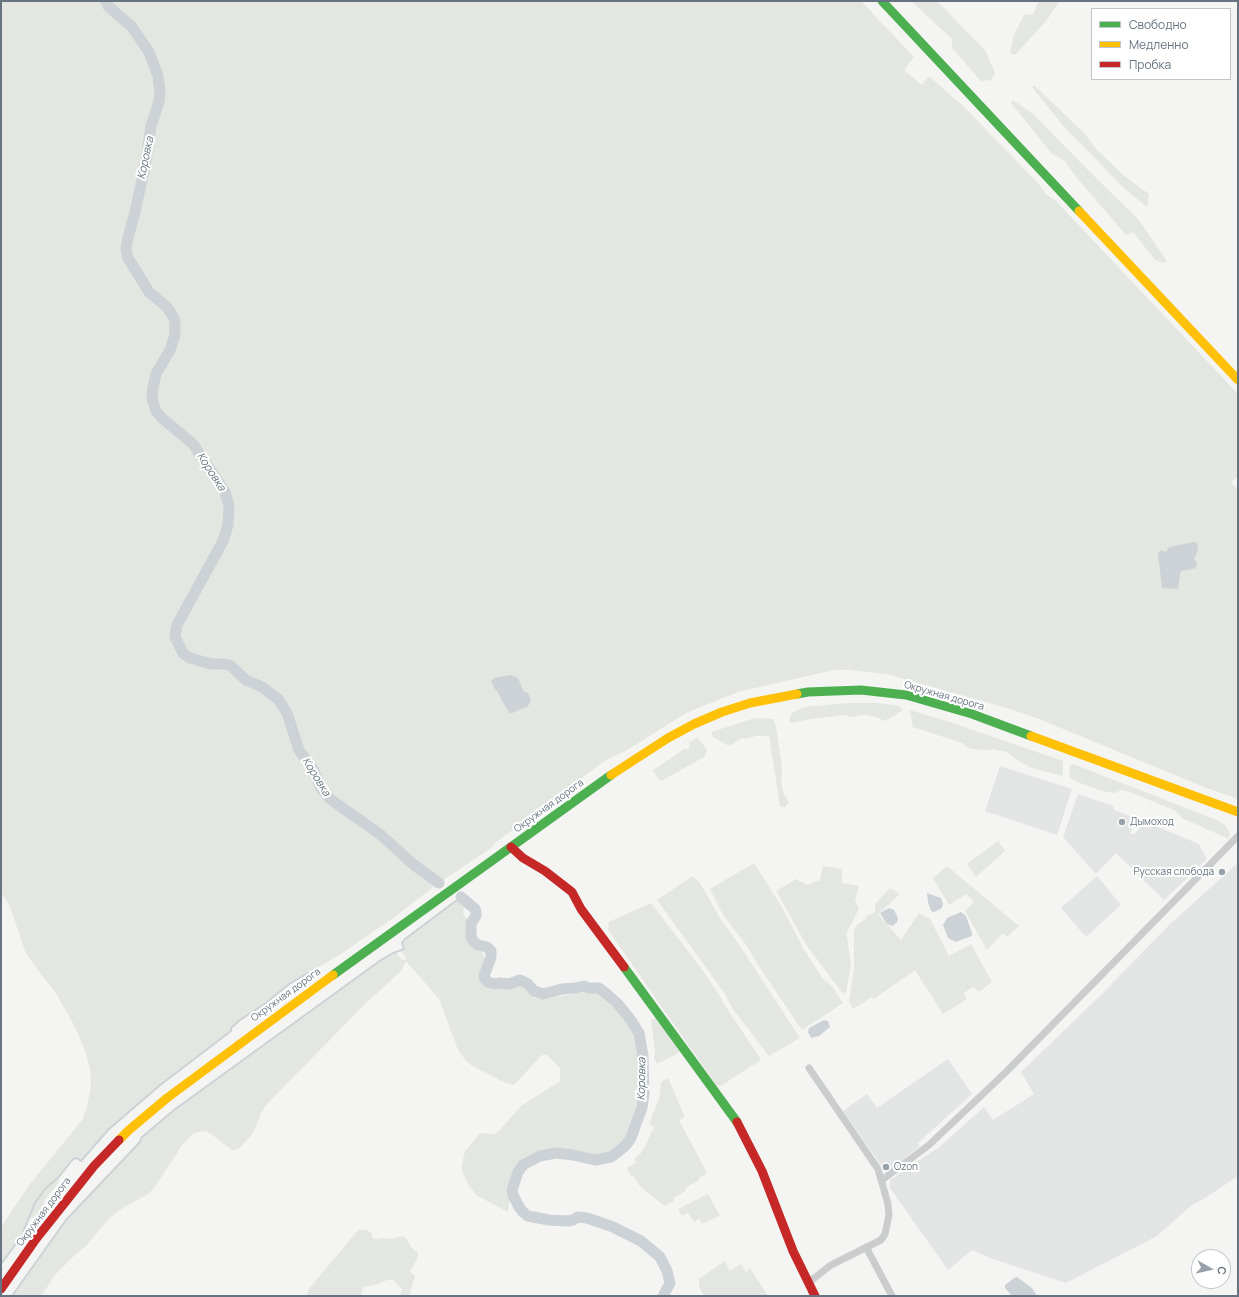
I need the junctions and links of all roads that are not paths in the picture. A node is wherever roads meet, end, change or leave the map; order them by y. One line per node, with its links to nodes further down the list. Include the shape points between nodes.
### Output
1 (882, 1): 2 (main road)
2 (1238, 380)
3 (1238, 812): 5 (main road, Окружная дорога, via 1003,725 923,699 888,692 835,690 808,692 750,703 694,724 631,761)
4 (1238, 836): 7 (street, via 1006,1072 929,1145)
5 (511, 847): 9 (main road, via 572,892 580,909 737,1122 762,1171); 10 (main road, Окружная дорога, via 205,1068 146,1115 112,1147 79,1184)
6 (809, 1068): 7 (street, via 878,1169)
7 (882, 1180): 8 (street, via 889,1210 887,1227 881,1240)
8 (866, 1247): 9 (street, via 831,1265); 12 (street)
9 (808, 1282): 11 (main road)
10 (1, 1289)
11 (815, 1296)
12 (892, 1296)

